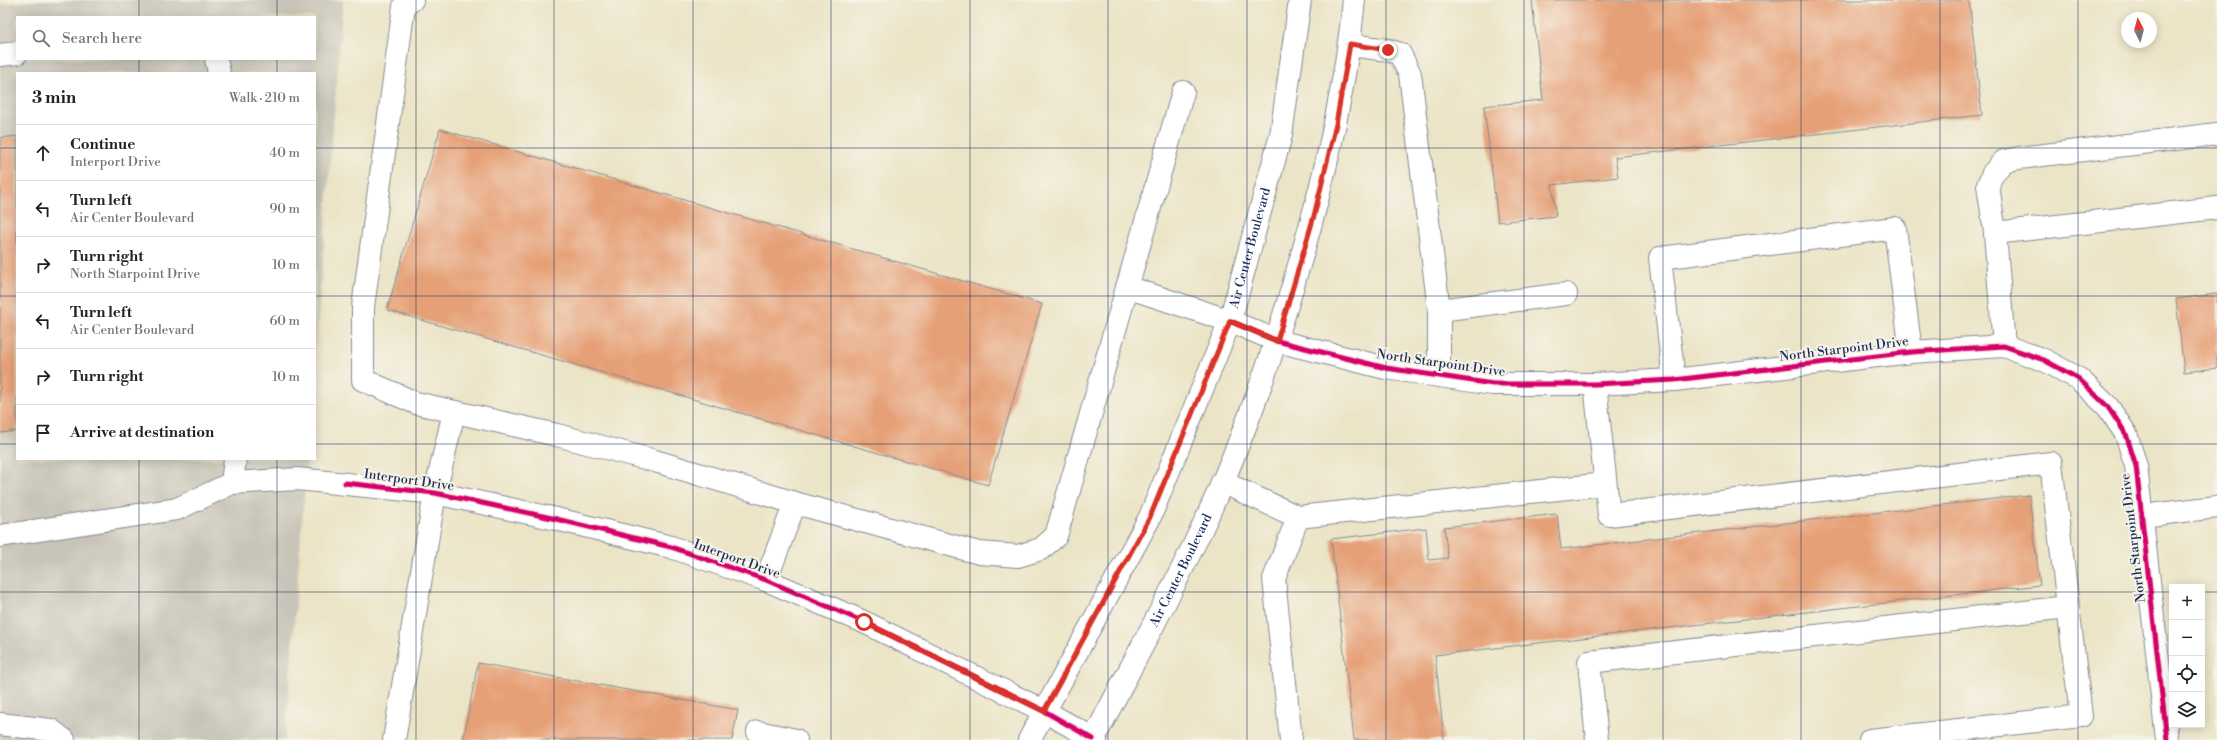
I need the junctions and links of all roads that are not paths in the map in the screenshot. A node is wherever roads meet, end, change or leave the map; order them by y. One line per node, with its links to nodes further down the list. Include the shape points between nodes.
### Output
1 (412, 0): 23 (street, via 404,6 363,307 363,380 416,403)
2 (1300, 0): 16 (street, Air Center Boulevard, via 1281,135)
3 (1354, 0): 4 (street, Air Center Boulevard)
4 (1350, 44): 15 (street, via 1400,54 1410,74); 17 (street, Air Center Boulevard, via 1336,124 1314,216)
5 (16, 53): 6 (street)
6 (0, 55)
7 (216, 60): 8 (street)
8 (219, 72)
9 (1183, 92): 13 (street)
10 (2217, 134): 12 (street, via 2019,158 2004,162 1993,173 1988,185)
11 (2217, 208): 12 (street)
12 (1995, 234): 18 (street)
13 (1127, 286): 16 (street, North Starpoint Drive); 29 (street, via 1056,536 1041,549 1018,556 979,554)
14 (1566, 294): 15 (street)
15 (1439, 310): 20 (street)
16 (1230, 321): 17 (street, North Starpoint Drive); 36 (street, Air Center Boulevard, via 1150,517)
17 (1277, 341): 20 (street, North Starpoint Drive, via 1386,368); 25 (street, Air Center Boulevard)
18 (2004, 346): 19 (street, North Starpoint Drive); 31 (street, North Starpoint Drive, via 2044,360 2079,379 2108,407 2126,434 2136,466)
19 (1911, 352): 21 (street, North Starpoint Drive); 21 (street, via 1895,228 1660,258)
20 (1439, 376): 22 (street, North Starpoint Drive, via 1493,384)
21 (1674, 380): 22 (street, North Starpoint Drive)
22 (1595, 384): 27 (street)
23 (454, 412): 28 (street); 29 (street, via 654,460)
24 (235, 460): 26 (street)
25 (1222, 482): 32 (street); 43 (street, Air Center Boulevard, via 1202,528)
26 (232, 483): 28 (street, Interport Drive, via 297,479); 33 (street, via 177,509)
27 (1605, 484): 32 (street); 35 (street, via 1608,515 2051,463)
28 (435, 493): 34 (street, Interport Drive, via 671,547); 40 (street)
29 (795, 503): 34 (street)
30 (2217, 507): 31 (street)
31 (2142, 516): 47 (street, North Starpoint Drive)
32 (1298, 517): 44 (street, via 1274,579)
33 (0, 536)
34 (766, 580): 36 (street, Interport Drive, via 864,622)
35 (2067, 607): 45 (street, via 1589,662); 46 (street, via 2080,716)
36 (1044, 711): 42 (street, Air Center Boulevard); 43 (street, Interport Drive)
37 (0, 724): 39 (street, via 51,730)
38 (758, 732): 41 (street)
39 (64, 740)
40 (394, 740)
41 (796, 740)
42 (1029, 740)
43 (1094, 740)
44 (1291, 740)
45 (1597, 740)
46 (1870, 740)
47 (2167, 740)

